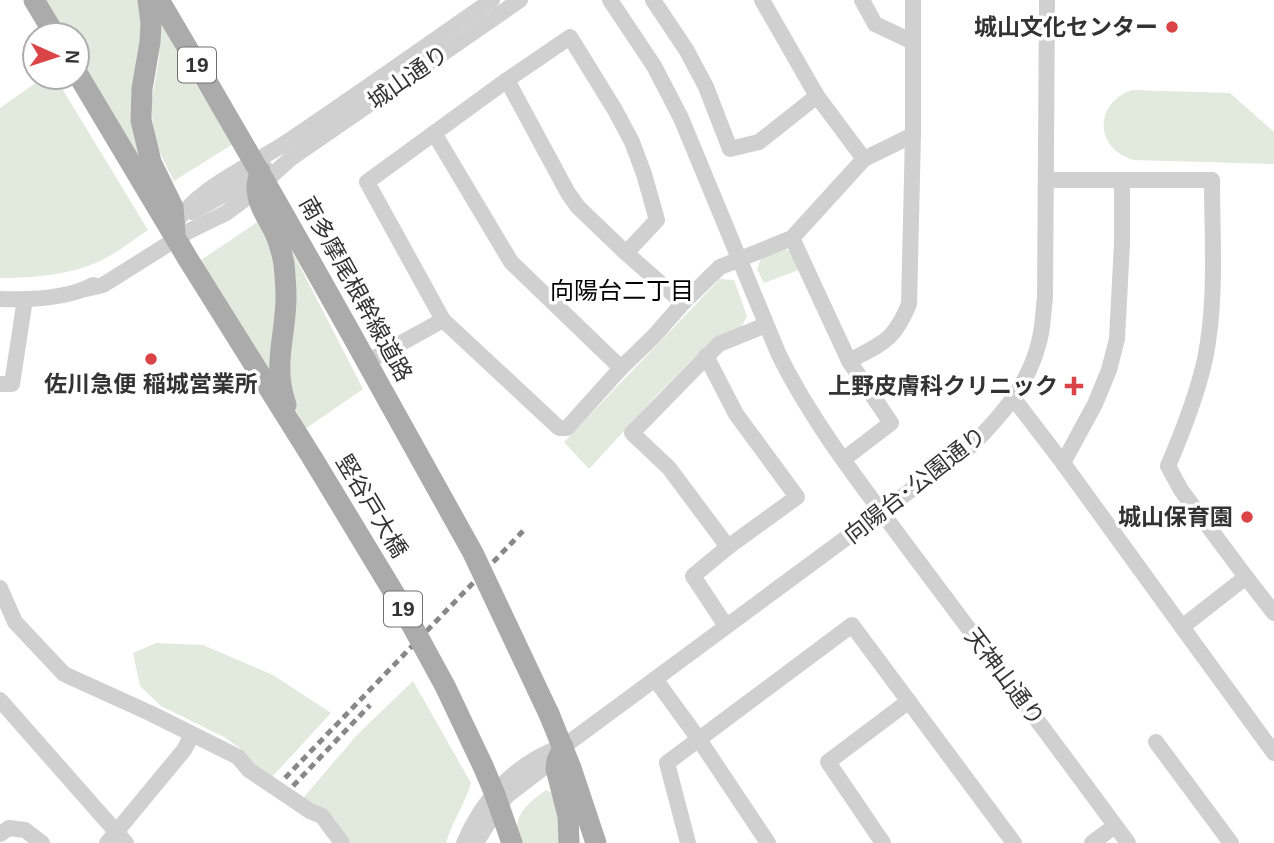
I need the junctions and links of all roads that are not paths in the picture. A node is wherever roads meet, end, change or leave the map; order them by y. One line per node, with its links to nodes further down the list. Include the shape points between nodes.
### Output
1 (34, 0): 12 (main road)
2 (148, 0): 24 (main road, via 150,42 141,120 151,162)
3 (159, 0): 21 (main road, 南多摩尾根幹線道路 / 19)
4 (492, 0): 21 (street, 城山通り)
5 (520, 0): 17 (street, 城山通り)
6 (610, 0): 27 (street, 天神山通り, via 654,66 681,118)
7 (653, 0): 16 (street, via 706,87 730,149 759,142)
8 (762, 0): 16 (street)
9 (862, 0): 13 (street, via 876,24)
10 (913, 0): 13 (street)
11 (1047, 0): 22 (street, 向陽台･公園通り)
12 (47, 21)
13 (913, 43): 19 (street)
14 (507, 80): 18 (street); 26 (street, via 568,193); 26 (street, via 570,37 632,142 657,220)
15 (89, 91): 24 (main road)
16 (817, 96): 20 (street)
17 (365, 107): 21 (street, 城山通り); 21 (street, via 347,112)
18 (434, 133): 32 (street, via 367,183); 37 (street, via 511,262)
19 (912, 135): 20 (street); 35 (street, via 909,304 887,341)
20 (864, 159): 25 (street)
21 (261, 170): 24 (street, via 205,193); 24 (street, via 226,213); 36 (main road, 南多摩尾根幹線道路 / 19); 40 (main road, via 262,210 283,260 286,298 280,378)
22 (1046, 180): 23 (street); 39 (street, 向陽台･公園通り, via 1040,338)
23 (1122, 180): 42 (street, via 1117,339 1095,404); 45 (street, via 1212,180 1212,308 1206,356 1197,394 1168,466)
24 (178, 221): 28 (street, via 131,263); 28 (street, via 103,285); 40 (main road, 19, via 192,265)
25 (792, 237): 27 (street); 35 (street)
26 (626, 253): 31 (street)
27 (739, 259): 31 (street, via 720,267); 33 (street, 天神山通り)
28 (86, 289): 30 (street)
29 (0, 299): 30 (street)
30 (26, 299): 38 (street, via 12,384)
31 (683, 303): 37 (street)
32 (443, 320): 36 (street); 37 (street, via 559,428 567,428)
33 (766, 325): 34 (street, via 719,344); 41 (street, 天神山通り, via 792,381)
34 (706, 356): 44 (street, via 736,414 797,497); 44 (street, via 632,433 669,468)
35 (849, 361): 41 (street, via 891,424)
36 (367, 362): 56 (main road, 南多摩尾根幹線道路 / 19, bridge, via 473,553)
37 (621, 368)
38 (0, 384)
39 (1014, 399): 42 (street); 43 (street, 向陽台･公園通り, via 972,445)
40 (293, 427): 58 (main road, 竪谷戸大橋 / 19, bridge, via 397,598)
41 (844, 459): 43 (street, 天神山通り)
42 (1063, 463): 49 (street)
43 (882, 511): 48 (street, 向陽台･公園通り); 59 (street, 天神山通り)
44 (728, 547): 48 (street, via 692,576)
45 (1246, 578): 47 (street); 49 (street)
46 (0, 588): 53 (street, via 15,622 64,674)
47 (1274, 613)
48 (726, 626): 50 (street, 向陽台･公園通り)
49 (1182, 627): 57 (street)
50 (655, 679): 54 (street); 56 (street, 向陽台･公園通り)
51 (0, 700): 62 (street)
52 (909, 701): 54 (street, via 852,625); 70 (street, via 828,762); 71 (street)
53 (192, 735): 62 (street); 64 (street, via 238,757 322,816)
54 (698, 738): 68 (street, via 667,763); 69 (street)
55 (1156, 742): 74 (street)
56 (563, 747): 58 (street, 向陽台･公園通り, via 542,754 502,784); 66 (main road, via 556,769 568,816); 67 (main road, 19)
57 (1274, 753)
58 (491, 785): 61 (street, 向陽台･公園通り); 65 (main road, 19)
59 (1115, 825): 72 (street); 73 (street, 天神山通り)
60 (0, 834): 63 (street, via 9,828 25,830)
61 (472, 838)
62 (116, 839)
63 (42, 843)
64 (341, 843)
65 (512, 843)
66 (569, 843)
67 (596, 843)
68 (688, 843)
69 (768, 843)
70 (883, 843)
71 (1014, 843)
72 (1091, 843)
73 (1128, 843)
74 (1231, 843)

